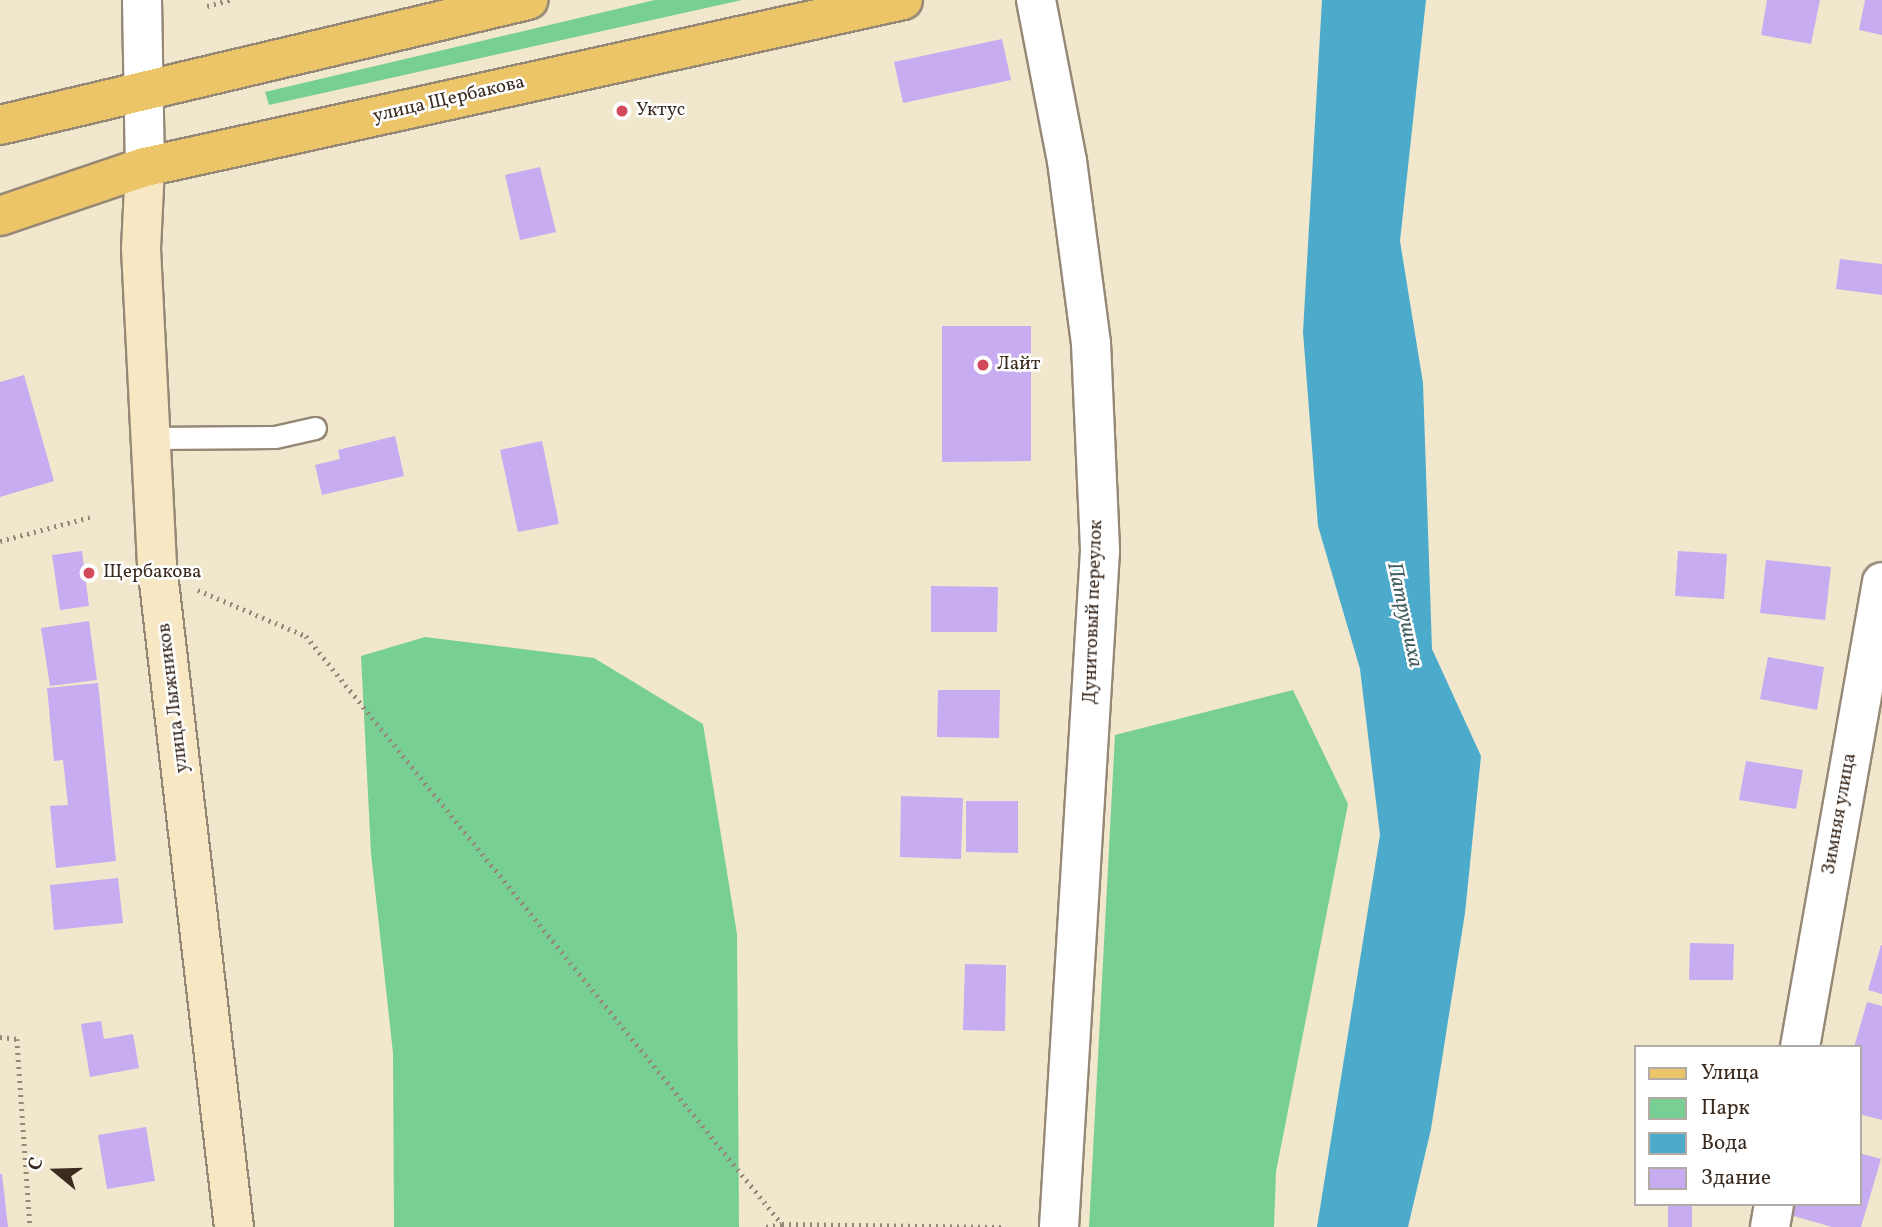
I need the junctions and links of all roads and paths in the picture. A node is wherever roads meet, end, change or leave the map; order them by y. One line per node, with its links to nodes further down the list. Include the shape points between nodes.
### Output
1 (142, 0): 7 (street)
2 (230, 0): 6 (path)
3 (528, 0): 7 (main road)
4 (903, 0): 9 (main road, улица Щербакова)
5 (1036, 0): 25 (street, Дунитовый переулок, via 1067,162 1091,343 1100,551)
6 (207, 6)
7 (139, 93): 8 (main road); 9 (street)
8 (0, 125)
9 (145, 167): 10 (main road, улица Щербакова); 12 (main road, улица Лыжников, via 141,249)
10 (0, 216)
11 (315, 428): 12 (lane, via 275,437)
12 (152, 438): 22 (main road, улица Лыжников, via 157,565)
13 (90, 517): 14 (path)
14 (0, 541)
15 (1882, 582): 18 (street, Зимняя улица)
16 (191, 587): 20 (path, via 306,636)
17 (0, 1037): 21 (path, via 17,1039)
18 (1800, 1045)
19 (1774, 1206): 26 (street)
20 (782, 1224): 23 (path); 24 (path)
21 (30, 1227)
22 (234, 1227)
23 (766, 1227)
24 (1001, 1227)
25 (1059, 1227)
26 (1770, 1227)

